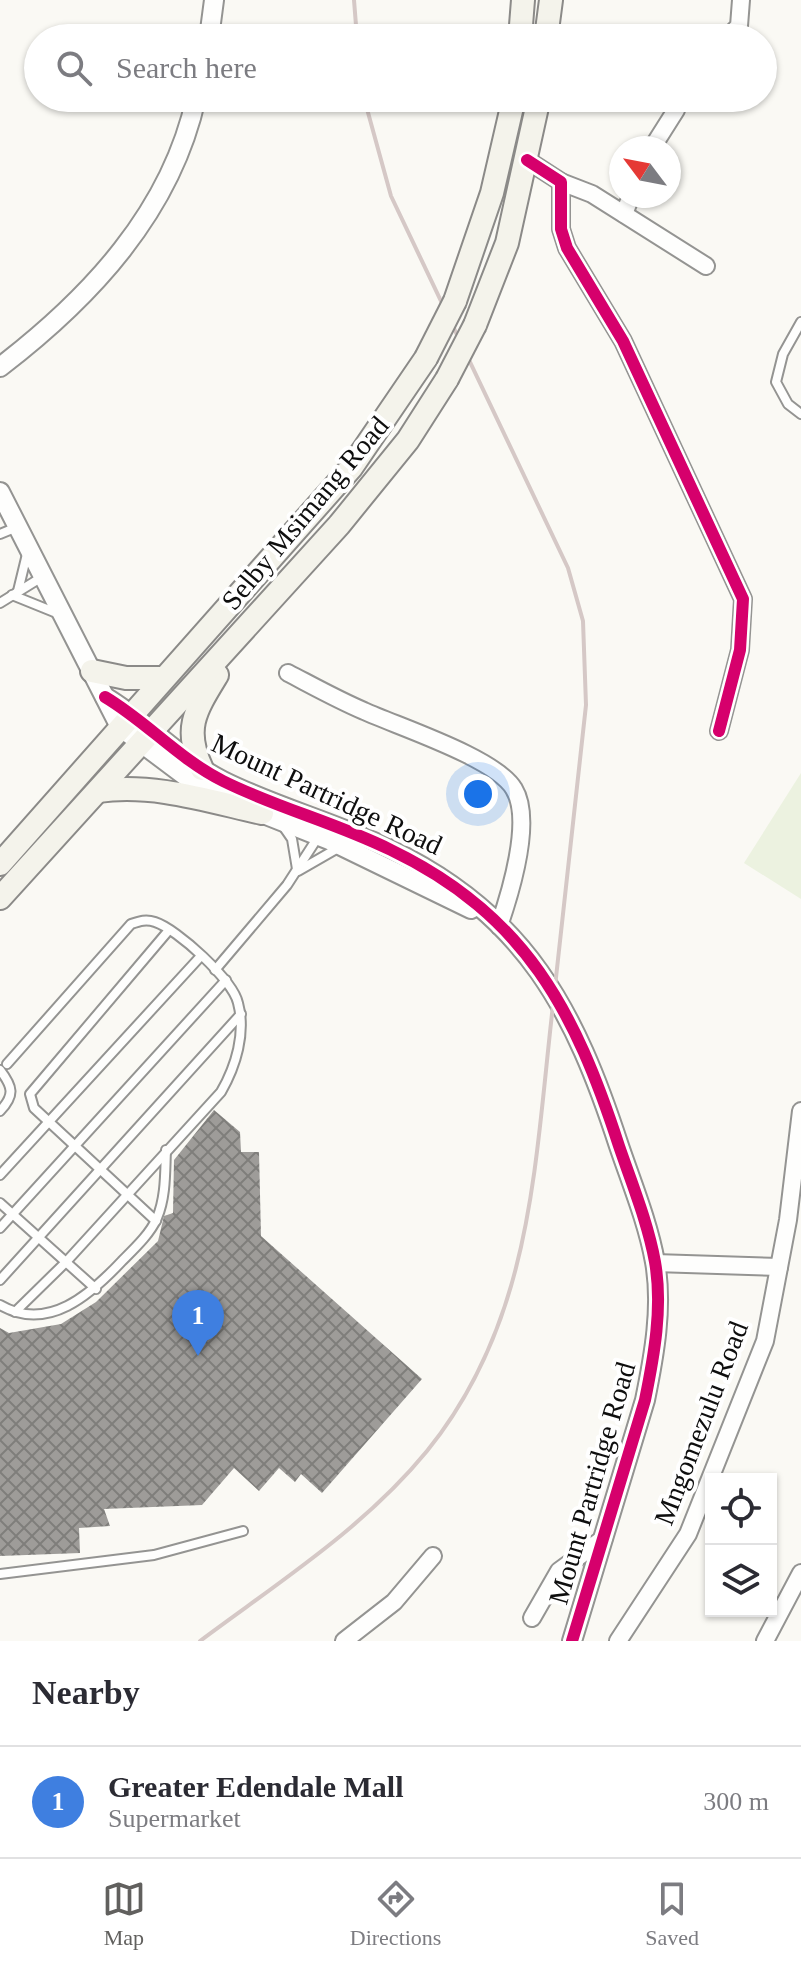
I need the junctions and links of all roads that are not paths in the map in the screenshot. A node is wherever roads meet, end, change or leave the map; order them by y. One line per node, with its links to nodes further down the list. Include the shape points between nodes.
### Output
1 (214, 0): 5 (street)
2 (523, 0): 6 (main road)
3 (551, 0): 7 (main road)
4 (741, 0): 8 (street)
5 (211, 24)
6 (521, 24)
7 (548, 24)
8 (739, 24)
9 (192, 112): 20 (street, via 178,155 135,234 65,315)
10 (511, 112): 32 (main road, Selby Msimang Road, bridge, via 492,193 455,301 426,358 351,468)
11 (536, 112): 14 (main road, Selby Msimang Road)
12 (675, 112): 13 (street)
13 (660, 136)
14 (527, 160): 15 (street); 29 (main road, Selby Msimang Road, bridge, via 507,243 447,379 383,473)
15 (561, 182): 17 (street); 34 (street, via 561,229 567,248 623,341 743,599 740,650)
16 (626, 208): 17 (street)
17 (624, 214): 18 (street)
18 (706, 266)
19 (801, 322): 21 (lane, via 783,354 776,382 788,404)
20 (0, 367)
21 (801, 414)
22 (0, 492): 23 (street, Mount Partridge Road)
23 (9, 530): 24 (street, Mount Partridge Road)
24 (27, 546): 25 (street, Mount Partridge Road); 26 (lane)
25 (43, 576): 26 (lane); 28 (street, Mount Partridge Road)
26 (14, 594): 27 (lane); 28 (lane)
27 (0, 603)
28 (63, 616): 30 (street, Mount Partridge Road)
29 (242, 633): 35 (main road, Selby Msimang Road); 36 (main road, via 194,717 191,739)
30 (92, 671): 32 (main road); 33 (street, Mount Partridge Road, via 105,697)
31 (288, 673): 44 (street, via 482,763 515,790 519,840 510,895)
32 (164, 678): 33 (main road, Selby Msimang Road)
33 (126, 720): 35 (street, Mount Partridge Road); 41 (main road, Selby Msimang Road)
34 (719, 731)
35 (146, 737): 36 (street, Mount Partridge Road); 37 (main road, Selby Msimang Road); 38 (street, Mount Partridge Road, via 192,781)
36 (202, 769): 39 (street, Mount Partridge Road)
37 (98, 791): 38 (main road, via 154,790); 43 (main road, Selby Msimang Road)
38 (270, 816): 39 (street, Mount Partridge Road); 42 (lane, via 292,839)
39 (322, 829): 40 (street, Mount Partridge Road); 42 (lane); 44 (street, Mount Partridge Road, via 412,861 472,900)
40 (343, 846): 42 (lane); 44 (street, Mount Partridge Road)
41 (0, 864)
42 (296, 871): 47 (lane)
43 (0, 898)
44 (492, 920): 68 (street, Mount Partridge Road, via 543,974 577,1033 603,1097)
45 (169, 930): 46 (lane); 50 (lane, via 145,920 131,924); 52 (lane, via 39,1080)
46 (200, 957): 47 (lane); 55 (lane)
47 (215, 970): 48 (lane)
48 (226, 980): 49 (lane); 56 (lane)
49 (241, 1014): 57 (lane, via 232,1074); 58 (lane)
50 (4, 1067): 51 (lane)
51 (12, 1097): 52 (lane); 53 (lane)
52 (30, 1101): 55 (lane)
53 (0, 1111)
54 (801, 1111): 64 (street, Mngomezulu Road)
55 (48, 1123): 56 (lane); 59 (lane)
56 (75, 1147): 58 (lane); 62 (lane)
57 (166, 1150): 60 (lane); 63 (lane, via 164,1194)
58 (102, 1171): 60 (lane); 66 (lane)
59 (0, 1175)
60 (129, 1194): 63 (lane); 67 (lane)
61 (0, 1203): 62 (lane)
62 (13, 1214): 65 (lane); 66 (lane)
63 (156, 1221): 71 (lane)
64 (794, 1221): 69 (street, Mngomezulu Road)
65 (0, 1228)
66 (40, 1238): 67 (lane); 70 (lane)
67 (66, 1262): 71 (lane); 73 (lane)
68 (655, 1263): 69 (street); 75 (street, Mount Partridge Road, via 653,1363)
69 (779, 1267): 82 (street, Mngomezulu Road, via 765,1341 699,1508 677,1554)
70 (0, 1280)
71 (96, 1289): 73 (lane, via 59,1311)
72 (0, 1305): 73 (lane)
73 (15, 1312)
74 (243, 1531): 78 (lane, via 154,1555)
75 (604, 1538): 79 (street, via 559,1571); 81 (street, Mount Partridge Road)
76 (433, 1556): 80 (street, via 394,1602)
77 (801, 1573): 83 (street)
78 (0, 1574)
79 (532, 1618)
80 (344, 1641)
81 (572, 1641)
82 (618, 1641)
83 (765, 1641)

